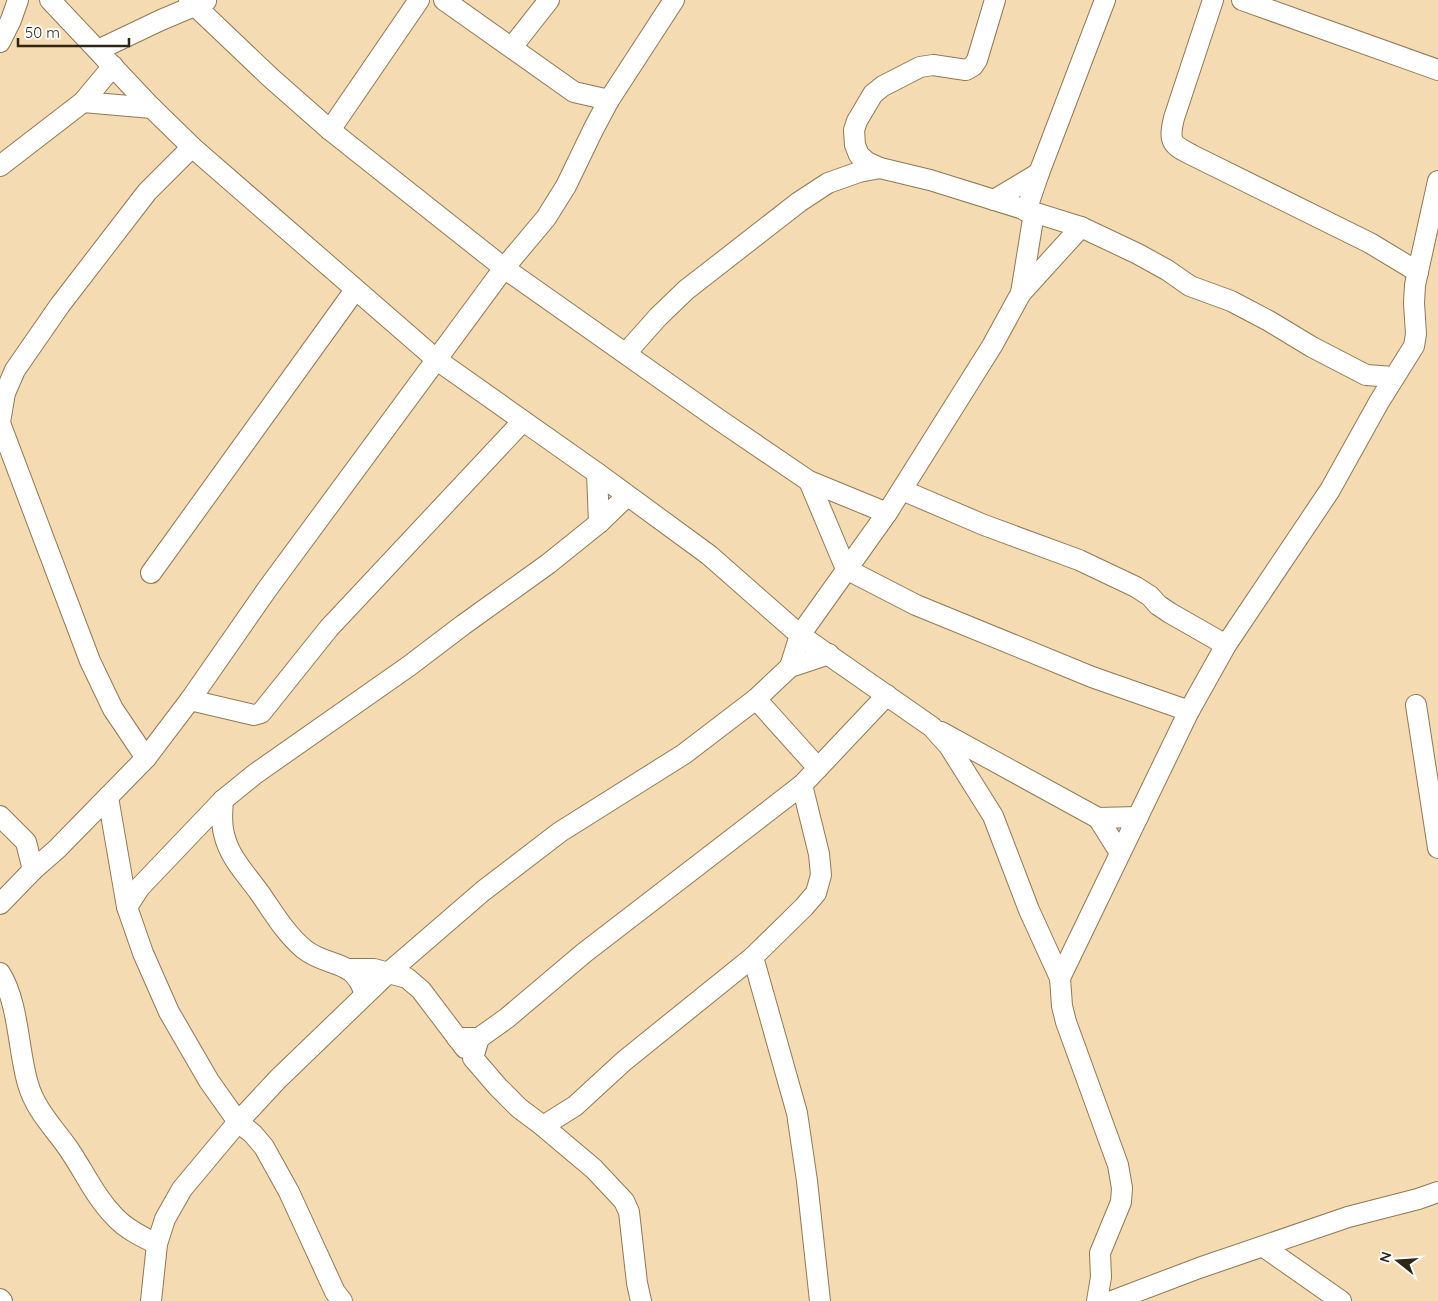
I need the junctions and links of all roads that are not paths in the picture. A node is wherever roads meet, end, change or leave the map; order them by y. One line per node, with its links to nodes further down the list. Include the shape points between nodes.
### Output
1 (18, 0): 12 (street)
2 (50, 0): 14 (street)
3 (419, 0): 22 (street)
4 (444, 0): 13 (street)
5 (549, 0): 13 (street)
6 (995, 0): 25 (street, via 973,66 966,70 933,65 920,67 883,86 868,101 854,130 855,145 859,155)
7 (1105, 0): 26 (street)
8 (1213, 0): 32 (street, via 1174,118 1170,133 1173,143 1370,243)
9 (1242, 0): 16 (street)
10 (197, 2): 14 (street); 22 (street)
11 (667, 4): 18 (street)
12 (0, 42)
13 (512, 47): 17 (street)
14 (98, 50): 15 (street)
15 (113, 66): 19 (street); 20 (street)
16 (1438, 70)
17 (574, 92): 18 (street); 21 (street)
18 (610, 100): 21 (street)
19 (83, 102): 20 (street); 24 (street)
20 (152, 108): 23 (street)
21 (594, 128): 31 (street, via 566,186 546,218)
22 (330, 130): 31 (street)
23 (192, 147): 33 (street); 41 (street, via 147,192 60,305 15,370 5,393)
24 (0, 166)
25 (880, 168): 28 (street); 35 (street, via 828,183 800,202 686,290)
26 (1039, 173): 28 (street); 29 (street)
27 (1438, 182): 32 (street)
28 (994, 200): 29 (street)
29 (1030, 212): 30 (street); 34 (street)
30 (1081, 227): 34 (street); 37 (street, via 1145,258 1190,286 1231,301)
31 (504, 268): 35 (street); 36 (street)
32 (1418, 272): 38 (street, via 1414,346)
33 (355, 290): 36 (street); 49 (street)
34 (1021, 293): 44 (street, via 992,346)
35 (626, 353): 43 (street)
36 (437, 360): 40 (street); 56 (street, via 268,588)
37 (1366, 375): 38 (street); 39 (street)
38 (1394, 378): 39 (street)
39 (1379, 402): 51 (street, via 1330,490)
40 (523, 421): 42 (street); 56 (street, via 329,628 261,713 254,715)
41 (0, 423): 60 (street, via 90,661 113,709)
42 (598, 473): 45 (street); 47 (street)
43 (809, 481): 46 (street); 48 (street)
44 (902, 490): 46 (street); 51 (street, via 1079,560 1136,587 1170,613)
45 (627, 496): 47 (street); 50 (street, via 709,555)
46 (887, 513): 48 (street)
47 (598, 523): 64 (street, via 548,564)
48 (846, 569): 50 (street); 58 (street, via 916,605 1092,677)
49 (151, 574)
50 (800, 635): 52 (street); 53 (street)
51 (1226, 645): 58 (street)
52 (829, 654): 53 (street); 54 (street)
53 (790, 667): 55 (street)
54 (887, 695): 59 (street); 61 (street)
55 (756, 699): 61 (street); 78 (street, via 684,754 560,832 483,891)
56 (190, 700): 60 (street)
57 (1416, 705): 69 (street)
58 (1189, 711): 66 (street)
59 (932, 727): 67 (street); 79 (street, via 949,746 993,816 1029,910)
60 (146, 758): 63 (street)
61 (818, 768): 62 (street)
62 (802, 785): 75 (street, via 820,854 821,875 816,892 804,907); 82 (street, via 584,953 508,1018)
63 (108, 797): 70 (street); 73 (street)
64 (223, 800): 73 (street); 76 (street, via 223,827 230,852 277,919 309,952)
65 (0, 816): 68 (street)
66 (1138, 817): 67 (street); 71 (street)
67 (1098, 818): 71 (street)
68 (26, 842): 70 (street); 72 (street)
69 (1438, 848)
70 (57, 849): 72 (street)
71 (1120, 854): 79 (street)
72 (33, 870): 74 (street)
73 (131, 885): 84 (street, via 127,907 143,953 170,1012 209,1082)
74 (0, 904)
75 (753, 957): 85 (street, via 624,1061 575,1106); 94 (street, via 797,1113)
76 (349, 969): 78 (street, via 374,969); 80 (street, via 362,984)
77 (0, 973): 87 (street, via 10,998 34,1101 95,1193 116,1218)
78 (388, 973): 80 (street); 81 (street, via 407,978 420,990)
79 (1060, 978): 89 (street, via 1066,1022 1118,1164 1122,1188 1121,1202 1100,1253)
80 (365, 995): 84 (street)
81 (457, 1038): 82 (street); 83 (street)
82 (478, 1038): 83 (street)
83 (473, 1058): 85 (street, via 519,1108)
84 (238, 1122): 87 (street, via 182,1189 165,1219); 92 (street, via 264,1147)
85 (543, 1126): 93 (street, via 594,1169 624,1201 629,1212)
86 (1438, 1192): 88 (street, via 1348,1217)
87 (157, 1244): 91 (street)
88 (1264, 1247): 90 (street); 97 (street)
89 (1101, 1277): 90 (street); 95 (street)
90 (1131, 1293): 96 (street)
91 (151, 1301)
92 (342, 1301)
93 (640, 1301)
94 (820, 1301)
95 (1097, 1301)
96 (1112, 1301)
97 (1341, 1301)

